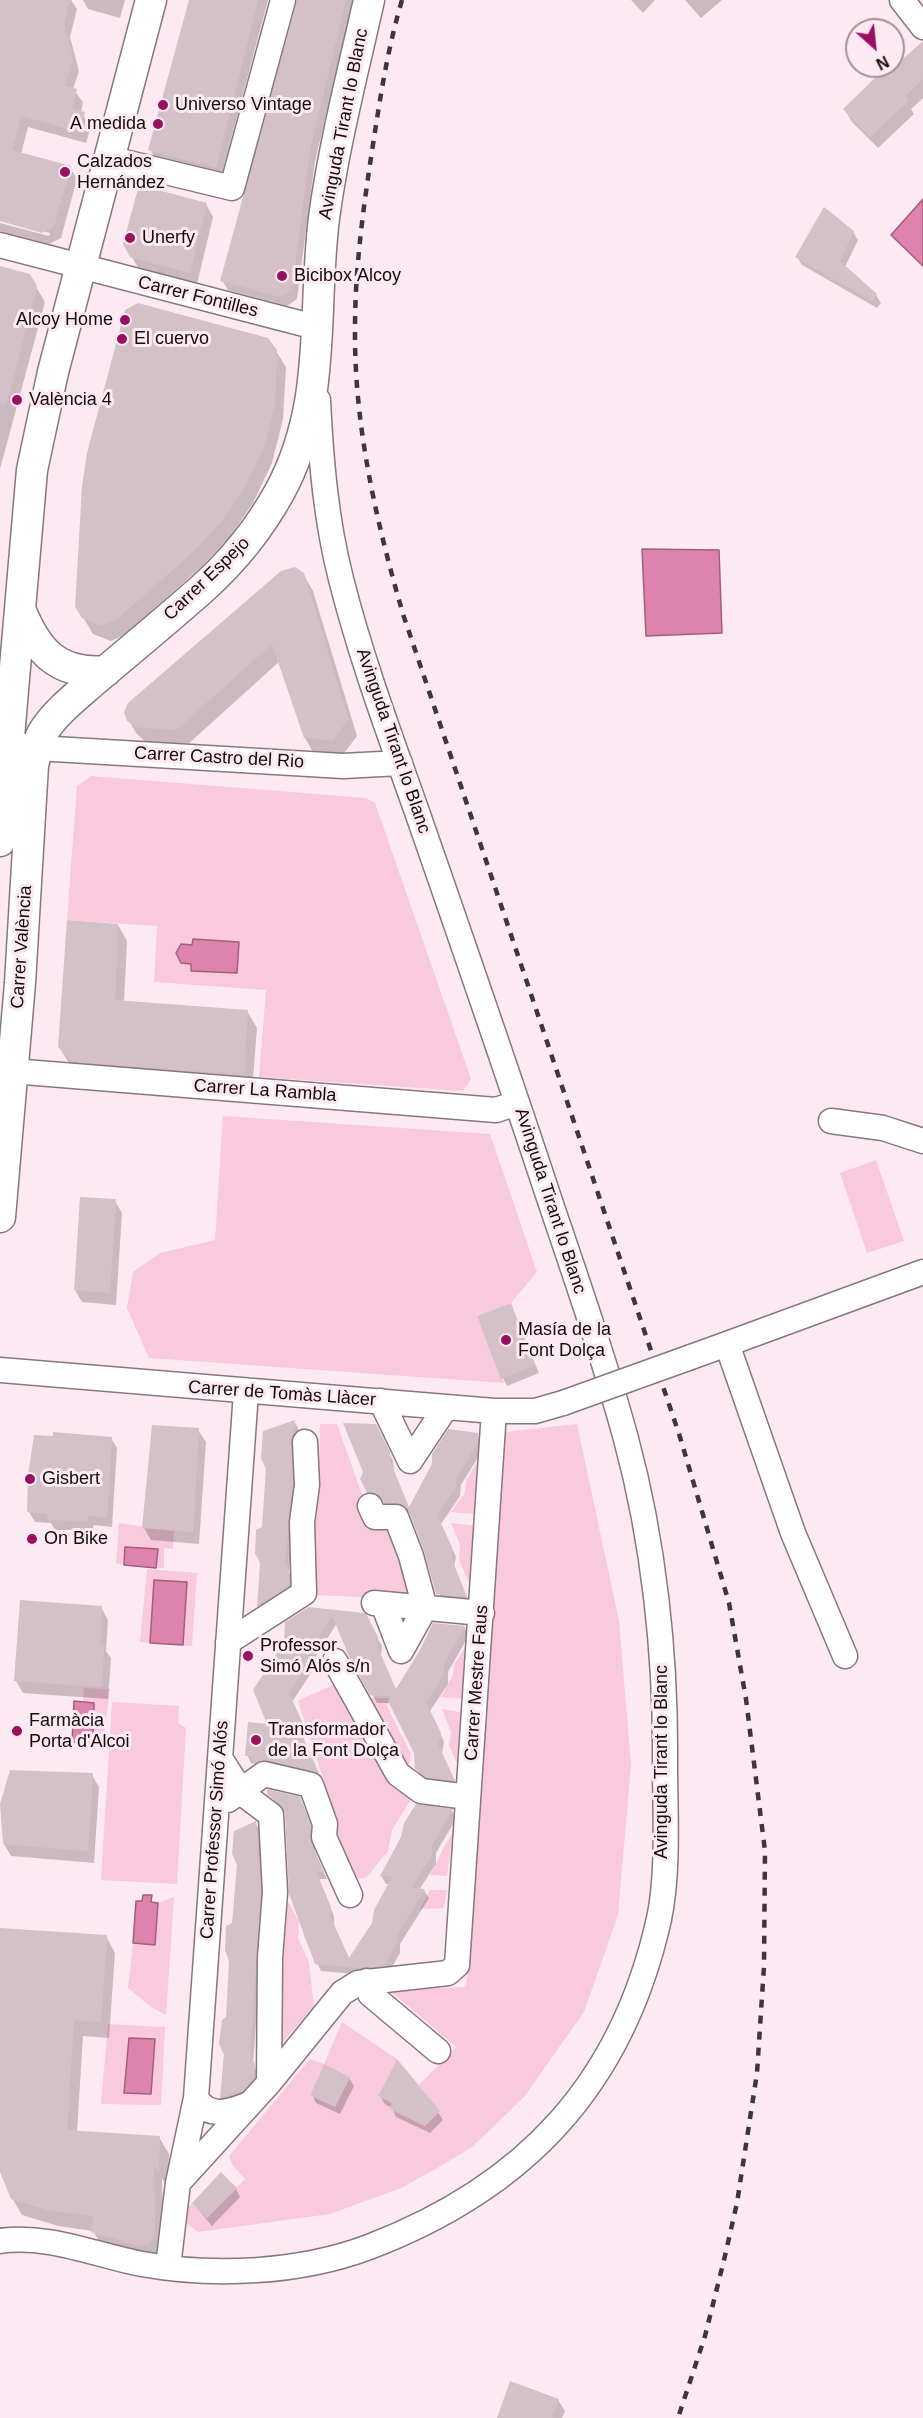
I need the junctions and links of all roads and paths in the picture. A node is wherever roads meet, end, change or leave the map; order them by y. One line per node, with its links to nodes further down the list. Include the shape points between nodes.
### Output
1 (151, 0): 6 (main road)
2 (283, 0): 6 (street, via 232,188)
3 (369, 0): 9 (main road, Avinguda Tirant lo Blanc, via 333,162)
4 (902, 0): 5 (street)
5 (923, 27)
6 (108, 158): 8 (main road)
7 (0, 245): 8 (street, Carrer Fontilles)
8 (80, 267): 9 (street, Carrer Fontilles); 11 (main road, via 32,470)
9 (315, 327): 10 (main road, Avinguda Tirant lo Blanc)
10 (316, 371): 12 (main road, Carrer Espejo, via 301,445 264,519 204,587); 15 (street, Avinguda Tirant lo Blanc, via 323,486 333,545 357,638)
11 (20, 609): 12 (main road, via 28,630 45,653 69,668); 13 (main road)
12 (106, 671): 14 (main road, Carrer Espejo, via 53,720)
13 (4, 741): 14 (street, Carrer Castro del Rio); 16 (main road)
14 (37, 748): 15 (street, Carrer Castro del Rio, via 343,766); 17 (main road, Carrer València)
15 (400, 764): 18 (street, Avinguda Tirant lo Blanc)
16 (0, 841)
17 (12, 1071): 18 (street, Carrer La Rambla, via 496,1110); 21 (main road, Carrer València)
18 (518, 1103): 48 (street, Avinguda Tirant lo Blanc, via 628,1446 650,1556 666,1687 665,1844 660,1914 644,1968 624,2026 585,2092 552,2133 504,2174 444,2212 370,2246 333,2258 278,2267)
19 (831, 1121): 20 (street, via 883,1128)
20 (923, 1142)
21 (0, 1217)
22 (923, 1272): 23 (street, Carrer de Tomàs Llàcer)
23 (727, 1344): 28 (street, Carrer de Tomàs Llàcer, bridge, via 563,1403 535,1411); 34 (street, via 793,1533)
24 (0, 1370): 25 (street, Carrer de Tomàs Llàcer)
25 (246, 1392): 26 (street, Carrer de Tomàs Llàcer); 33 (street, Carrer Professor Simó Alós)
26 (381, 1401): 27 (street, Carrer de Tomàs Llàcer); 27 (street, via 410,1461)
27 (446, 1407): 28 (street, Carrer de Tomàs Llàcer)
28 (494, 1411): 32 (street, Carrer Mestre Faus)
29 (305, 1442): 33 (street, via 304,1593)
30 (370, 1506): 31 (street, via 375,1516 401,1516)
31 (425, 1608): 31 (street, via 379,1604 401,1652); 32 (street)
32 (482, 1613): 38 (street, Carrer Mestre Faus)
33 (228, 1642): 36 (street, Carrer Professor Simó Alós)
34 (845, 1656)
35 (335, 1661): 38 (street, via 398,1774 421,1791)
36 (220, 1758): 37 (street); 39 (street, Carrer Professor Simó Alós)
37 (242, 1791): 39 (street); 40 (street, via 264,1774 312,1785 325,1824 324,1838); 43 (street, via 271,1815 275,1892)
38 (468, 1797): 41 (street, Carrer Mestre Faus, via 455,1968 448,1973)
39 (216, 1808): 44 (street, Carrer Professor Simó Alós)
40 (350, 1895)
41 (367, 1981): 42 (street, via 370,1994); 43 (street, via 351,1987 335,2000)
42 (438, 2051)
43 (269, 2083): 45 (street)
44 (196, 2098): 45 (street, via 201,2106 217,2113); 46 (street, Carrer Professor Simó Alós)
45 (249, 2104): 46 (street)
46 (178, 2182): 48 (street, Carrer Professor Simó Alós)
47 (0, 2241): 48 (street, Avinguda Tirant lo Blanc, via 35,2239)
48 (168, 2267)

